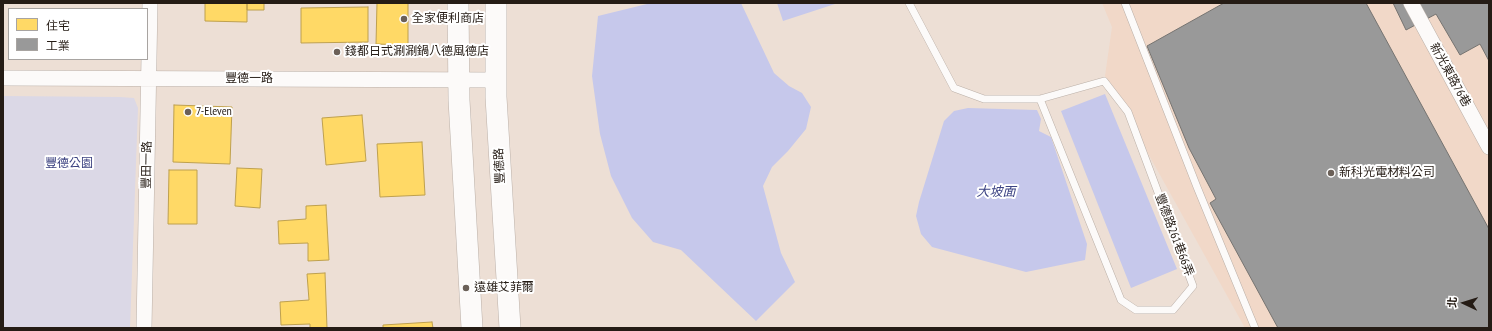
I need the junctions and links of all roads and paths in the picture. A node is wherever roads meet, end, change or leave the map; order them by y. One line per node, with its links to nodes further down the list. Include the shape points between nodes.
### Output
1 (150, 3): 8 (street, 豐田一路)
2 (458, 3): 9 (main road)
3 (496, 3): 10 (main road, 豐德路)
4 (909, 3): 11 (lane, 豐德路261巷66弄, via 954,88 984,99)
5 (1125, 3): 16 (lane)
6 (1411, 3): 12 (street, 新光東路76巷)
7 (3, 78): 8 (street, 豐德一路)
8 (148, 78): 9 (street, 豐德一路); 13 (street, 豐田一路)
9 (458, 80): 10 (street, 豐德一路); 14 (main road)
10 (496, 80): 15 (main road, 豐德路)
11 (1040, 99): 11 (lane, 豐德路261巷66弄, via 1122,300 1136,310 1173,310 1194,286 1128,112 1104,80)
12 (1489, 145)
13 (144, 328)
14 (472, 328)
15 (510, 328)
16 (1255, 328)

